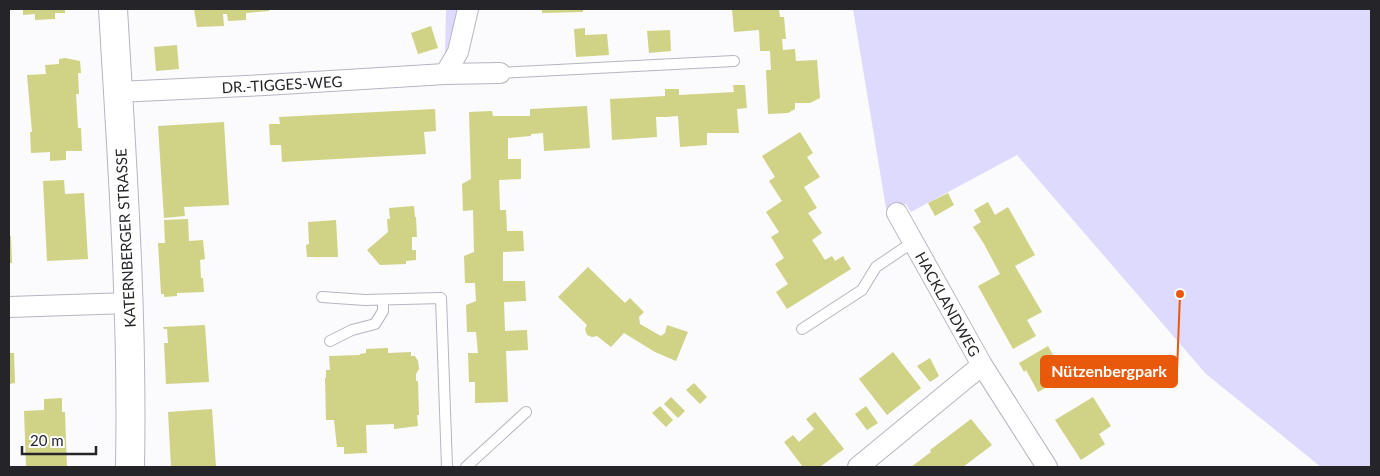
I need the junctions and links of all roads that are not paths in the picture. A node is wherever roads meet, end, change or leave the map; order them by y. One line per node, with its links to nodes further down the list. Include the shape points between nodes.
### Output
1 (113, 9): 6 (street, KATERNBERGER STRASSE)
2 (468, 9): 5 (street, via 458,52)
3 (734, 61): 4 (lane, DR.-TIGGES-WEG)
4 (500, 73): 5 (street, DR.-TIGGES-WEG)
5 (446, 74): 6 (street, DR.-TIGGES-WEG)
6 (118, 92): 11 (street, KATERNBERGER STRASSE)
7 (897, 213): 8 (street, HACKLANDWEG)
8 (913, 242): 13 (lane, HACKLANDWEG, via 876,267 862,290); 15 (street, HACKLANDWEG)
9 (322, 297): 10 (lane)
10 (383, 300): 14 (lane, via 383,312 376,324 352,330); 18 (lane, via 441,298)
11 (129, 302): 12 (street); 17 (street, KATERNBERGER STRASSE)
12 (9, 307)
13 (802, 329)
14 (330, 341)
15 (982, 365): 20 (street, HACKLANDWEG); 21 (street, HACKLANDWEG)
16 (526, 412): 19 (lane)
17 (130, 467)
18 (447, 467)
19 (466, 467)
20 (858, 467)
21 (1047, 467)

